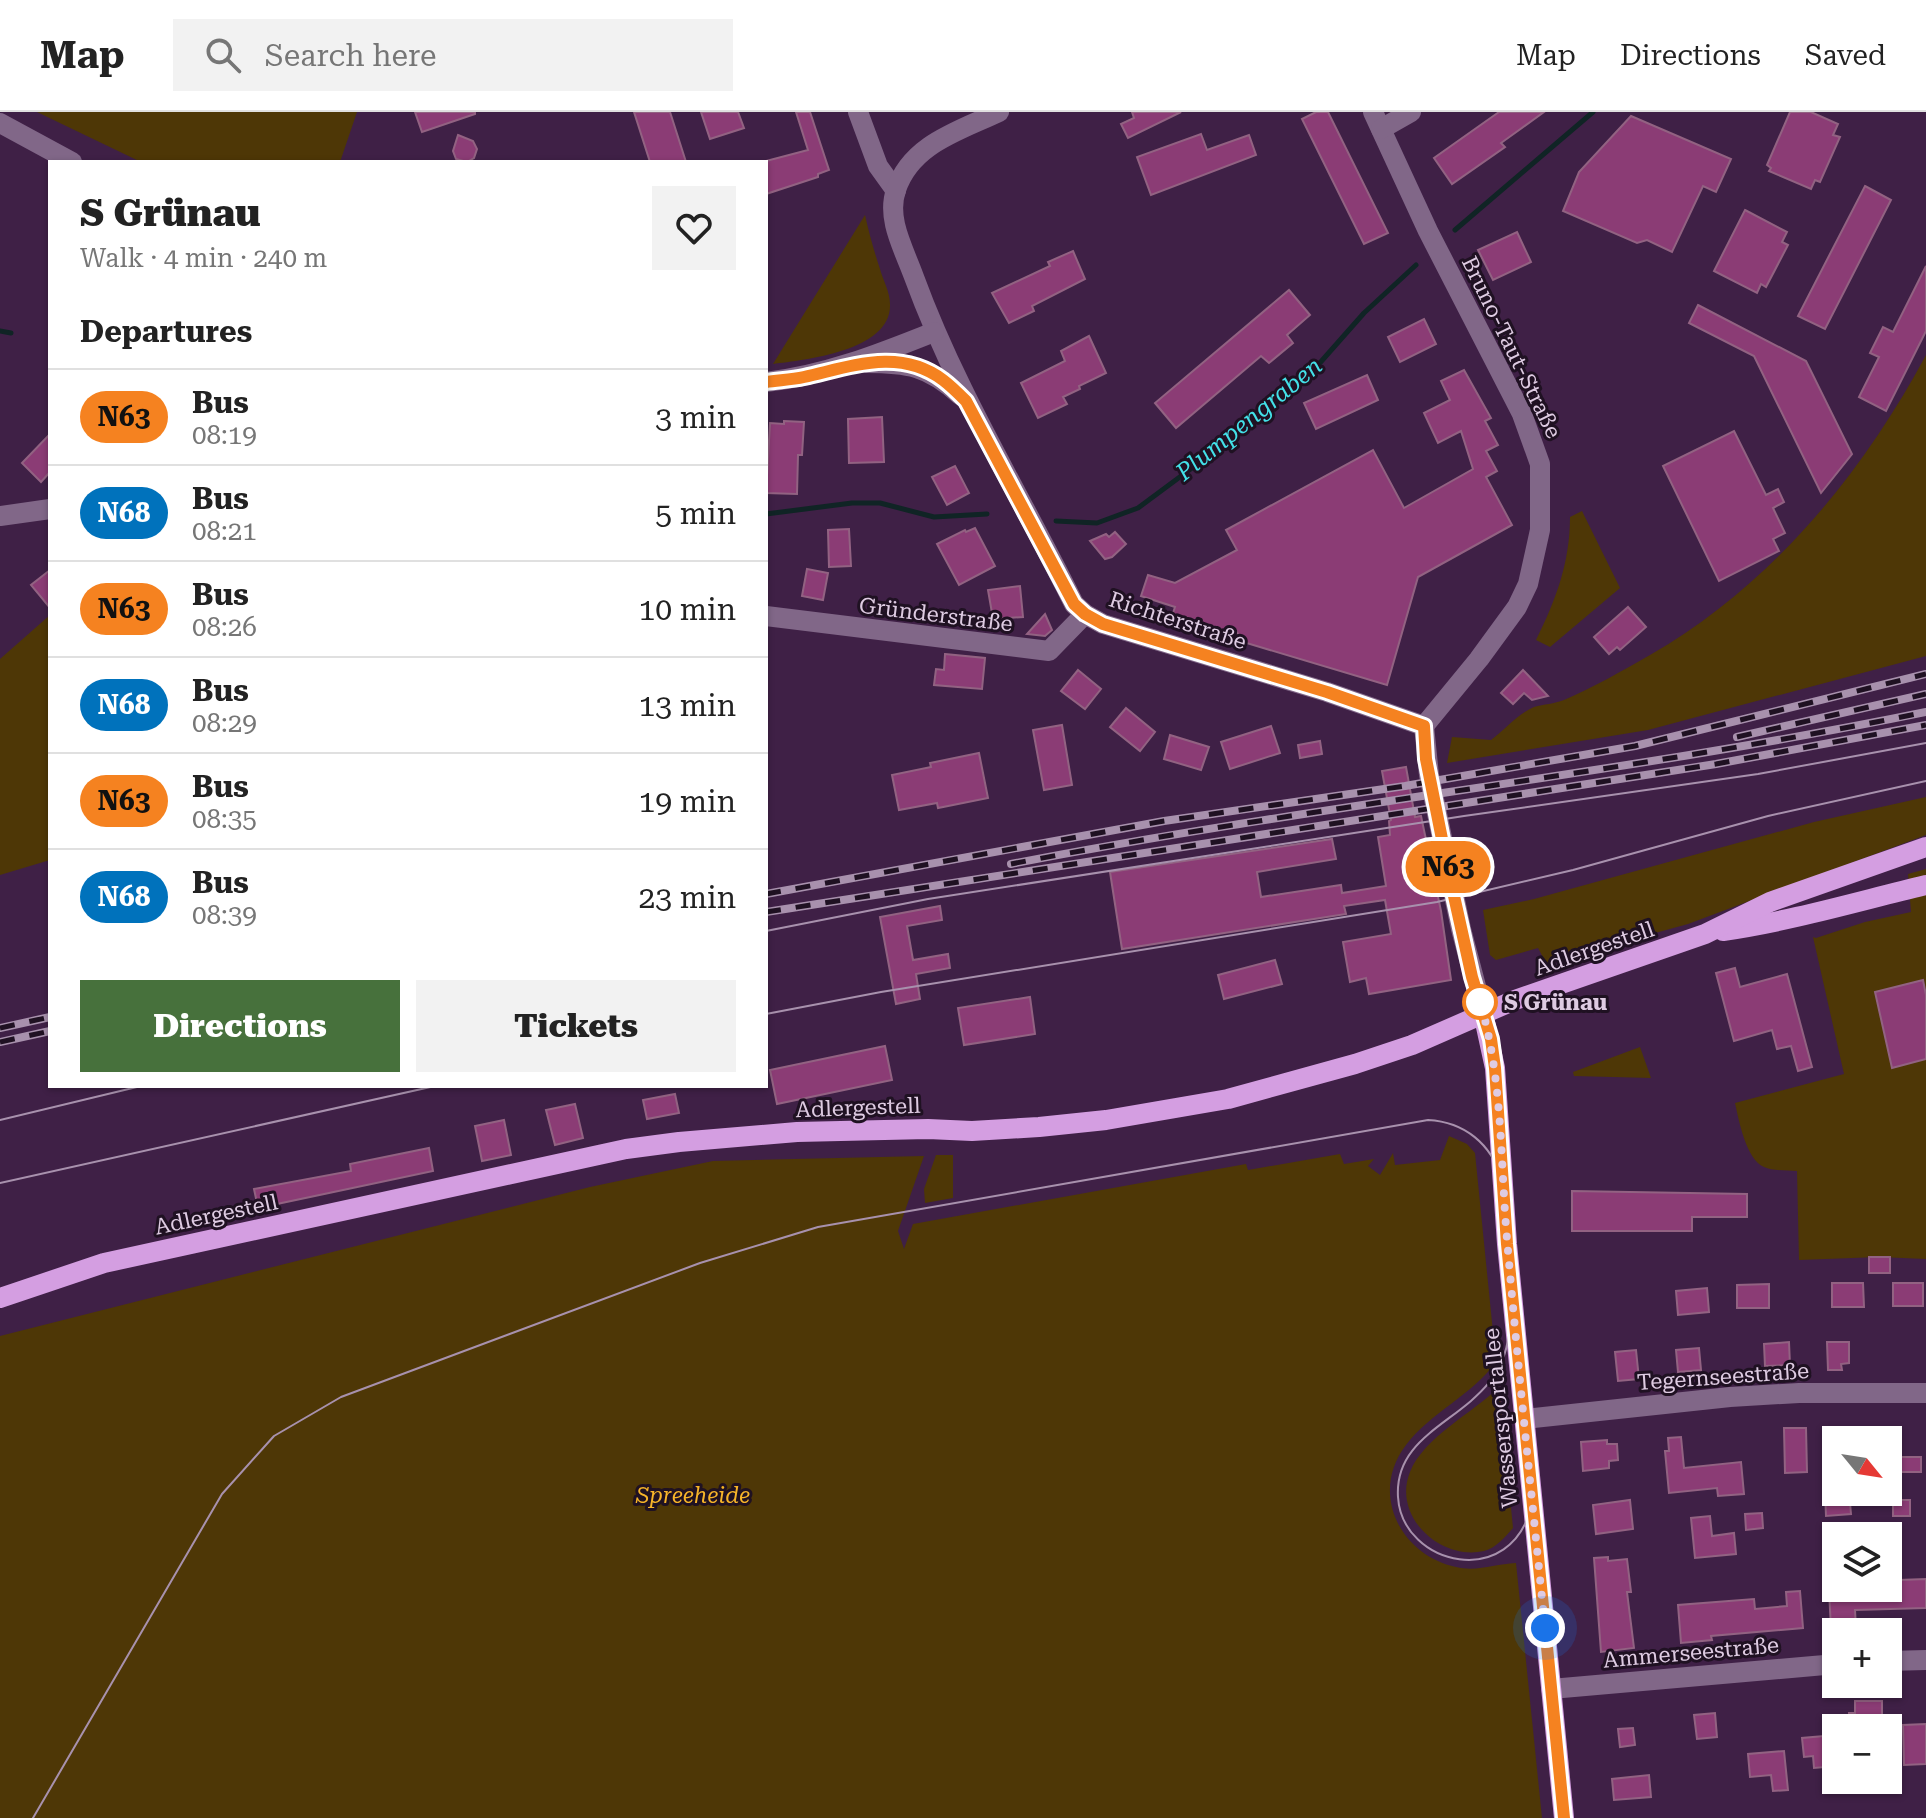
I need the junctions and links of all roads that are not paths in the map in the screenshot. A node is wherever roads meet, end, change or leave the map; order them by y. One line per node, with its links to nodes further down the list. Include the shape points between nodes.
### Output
1 (858, 112): 7 (street, via 878,166)
2 (999, 112): 7 (street, via 924,149 911,160)
3 (1411, 112): 4 (street)
4 (1377, 120): 16 (street, Bruno-Taut-Straße, via 1522,414 1540,464 1540,530 1528,584 1502,628)
5 (0, 123): 6 (street)
6 (68, 160)
7 (896, 191): 8 (street, Richterstraße, via 895,227)
8 (934, 332): 9 (street); 11 (street, Richterstraße)
9 (857, 363): 10 (street); 11 (street, via 903,363 929,372)
10 (768, 382)
11 (966, 401): 14 (street, Richterstraße, via 1074,604)
12 (48, 509): 13 (street)
13 (0, 516)
14 (1085, 614): 15 (street, Gründerstraße, via 1049,651); 16 (street, Richterstraße)
15 (768, 616)
16 (1424, 726): 20 (street, via 1429,775)
17 (1926, 847): 19 (main road, Adlergestell, via 1770,902)
18 (1926, 885): 19 (main road, Adlergestell, via 1773,924)
19 (1705, 934): 20 (main road, Adlergestell)
20 (1483, 1013): 21 (main road, Adlergestell, via 1449,1031 1355,1064 1174,1110 1039,1127 797,1132 626,1149 104,1263); 23 (main road, Wassersportallee, via 1495,1068)
21 (0, 1298)
22 (1926, 1393): 23 (street, Tegernseestraße, via 1730,1397)
23 (1524, 1419): 27 (main road, Wassersportallee)
24 (1926, 1660): 25 (street)
25 (1902, 1661)
26 (1822, 1665): 27 (street, Ammerseestraße)
27 (1551, 1689): 28 (main road, Wassersportallee)
28 (1564, 1818)

